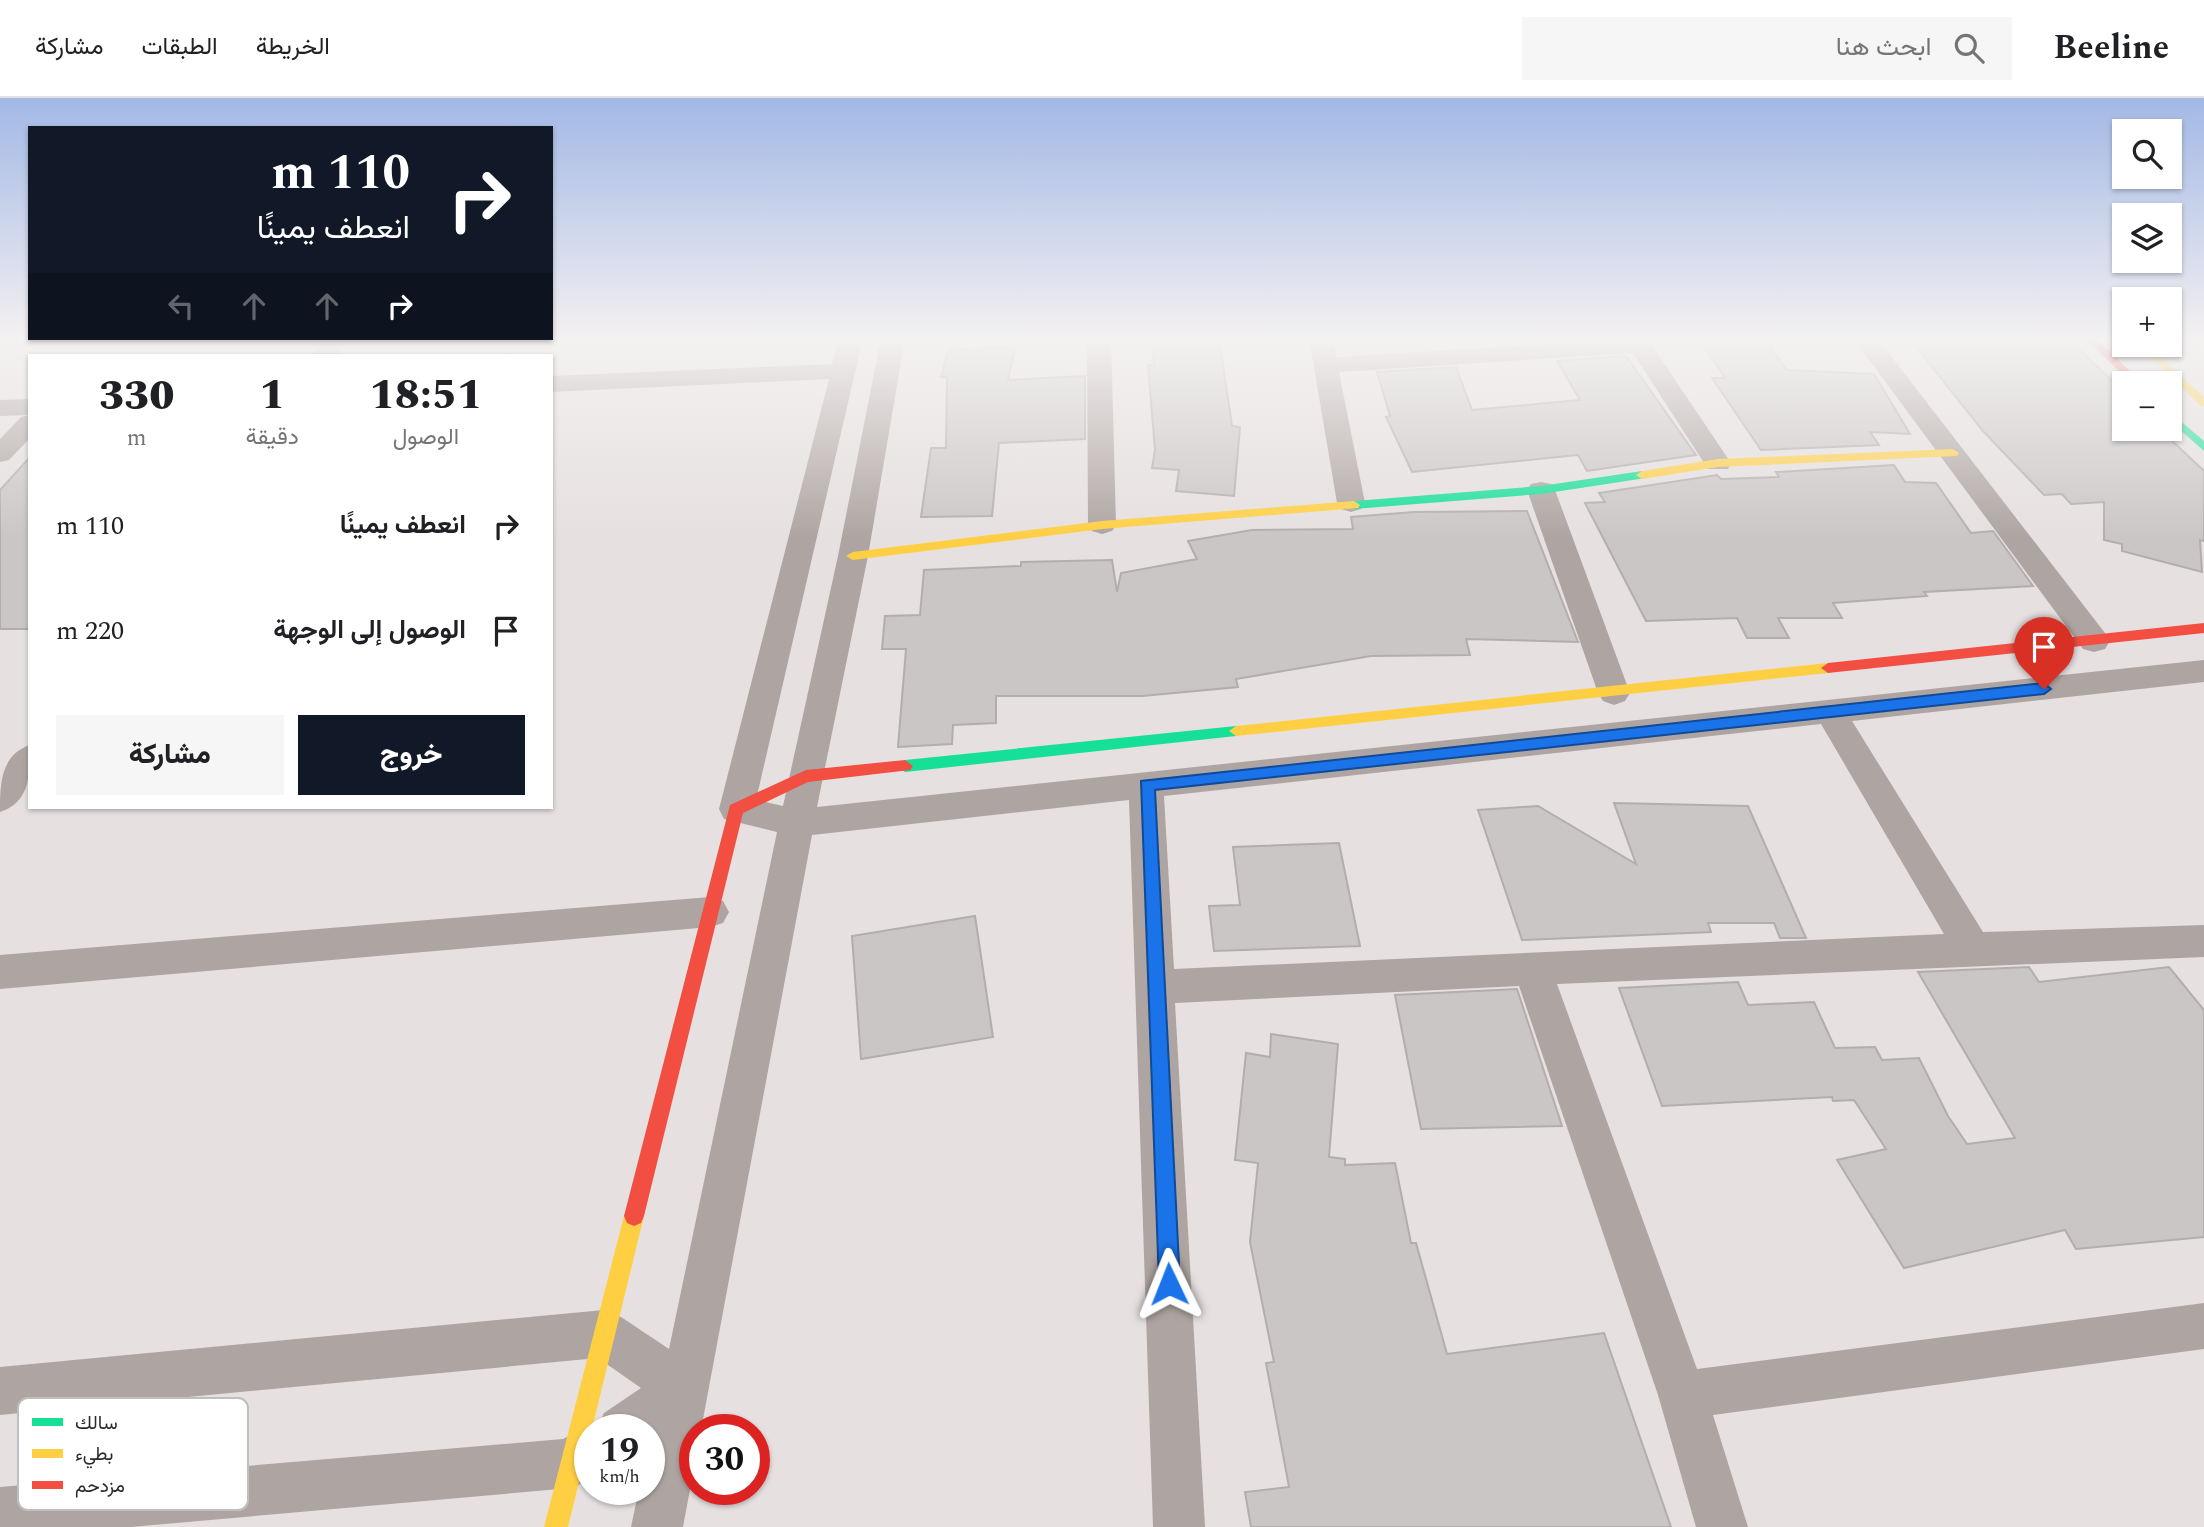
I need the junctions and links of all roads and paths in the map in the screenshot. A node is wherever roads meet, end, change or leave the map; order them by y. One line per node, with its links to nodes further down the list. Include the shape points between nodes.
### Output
1 (835, 405): 30 (street)
2 (881, 405): 18 (street)
3 (1100, 405): 17 (street)
4 (1333, 405): 16 (street)
5 (1679, 405): 14 (street)
6 (1916, 405): 12 (street)
7 (28, 407): 8 (street)
8 (0, 408)
9 (28, 425): 13 (street)
10 (2182, 426): 11 (street)
11 (2204, 447)
12 (1953, 453): 14 (street); 20 (street)
13 (0, 454)
14 (1718, 463): 15 (street)
15 (1541, 490): 16 (street); 22 (street)
16 (1351, 503): 17 (street)
17 (1102, 525): 18 (street)
18 (853, 556): 27 (street)
19 (2204, 628): 20 (street)
20 (2094, 642): 22 (street)
21 (2204, 671): 23 (street)
22 (1614, 693): 27 (street)
23 (1830, 712): 28 (street); 34 (street)
24 (28, 758): 25 (street)
25 (0, 759)
26 (28, 761): 29 (street)
27 (806, 776): 30 (street); 31 (street)
28 (1146, 785): 31 (street); 37 (street)
29 (0, 799)
30 (736, 809): 31 (street); 32 (street)
31 (797, 823): 40 (street)
32 (709, 912): 36 (street); 39 (street)
33 (2204, 941): 34 (street)
34 (1972, 947): 35 (street)
35 (1533, 971): 37 (street); 42 (street)
36 (0, 972)
37 (1158, 987): 52 (street)
38 (2204, 1326): 42 (street)
39 (604, 1334): 40 (street); 41 (street); 43 (street)
40 (684, 1388): 44 (street); 51 (street)
41 (0, 1391)
42 (1682, 1395): 53 (street)
43 (589, 1414)
44 (645, 1414)
45 (574, 1458): 47 (street)
46 (574, 1477): 50 (street)
47 (248, 1491)
48 (61, 1510): 49 (street)
49 (2, 1516)
50 (556, 1527)
51 (657, 1527)
52 (1179, 1527)
53 (1723, 1527)

